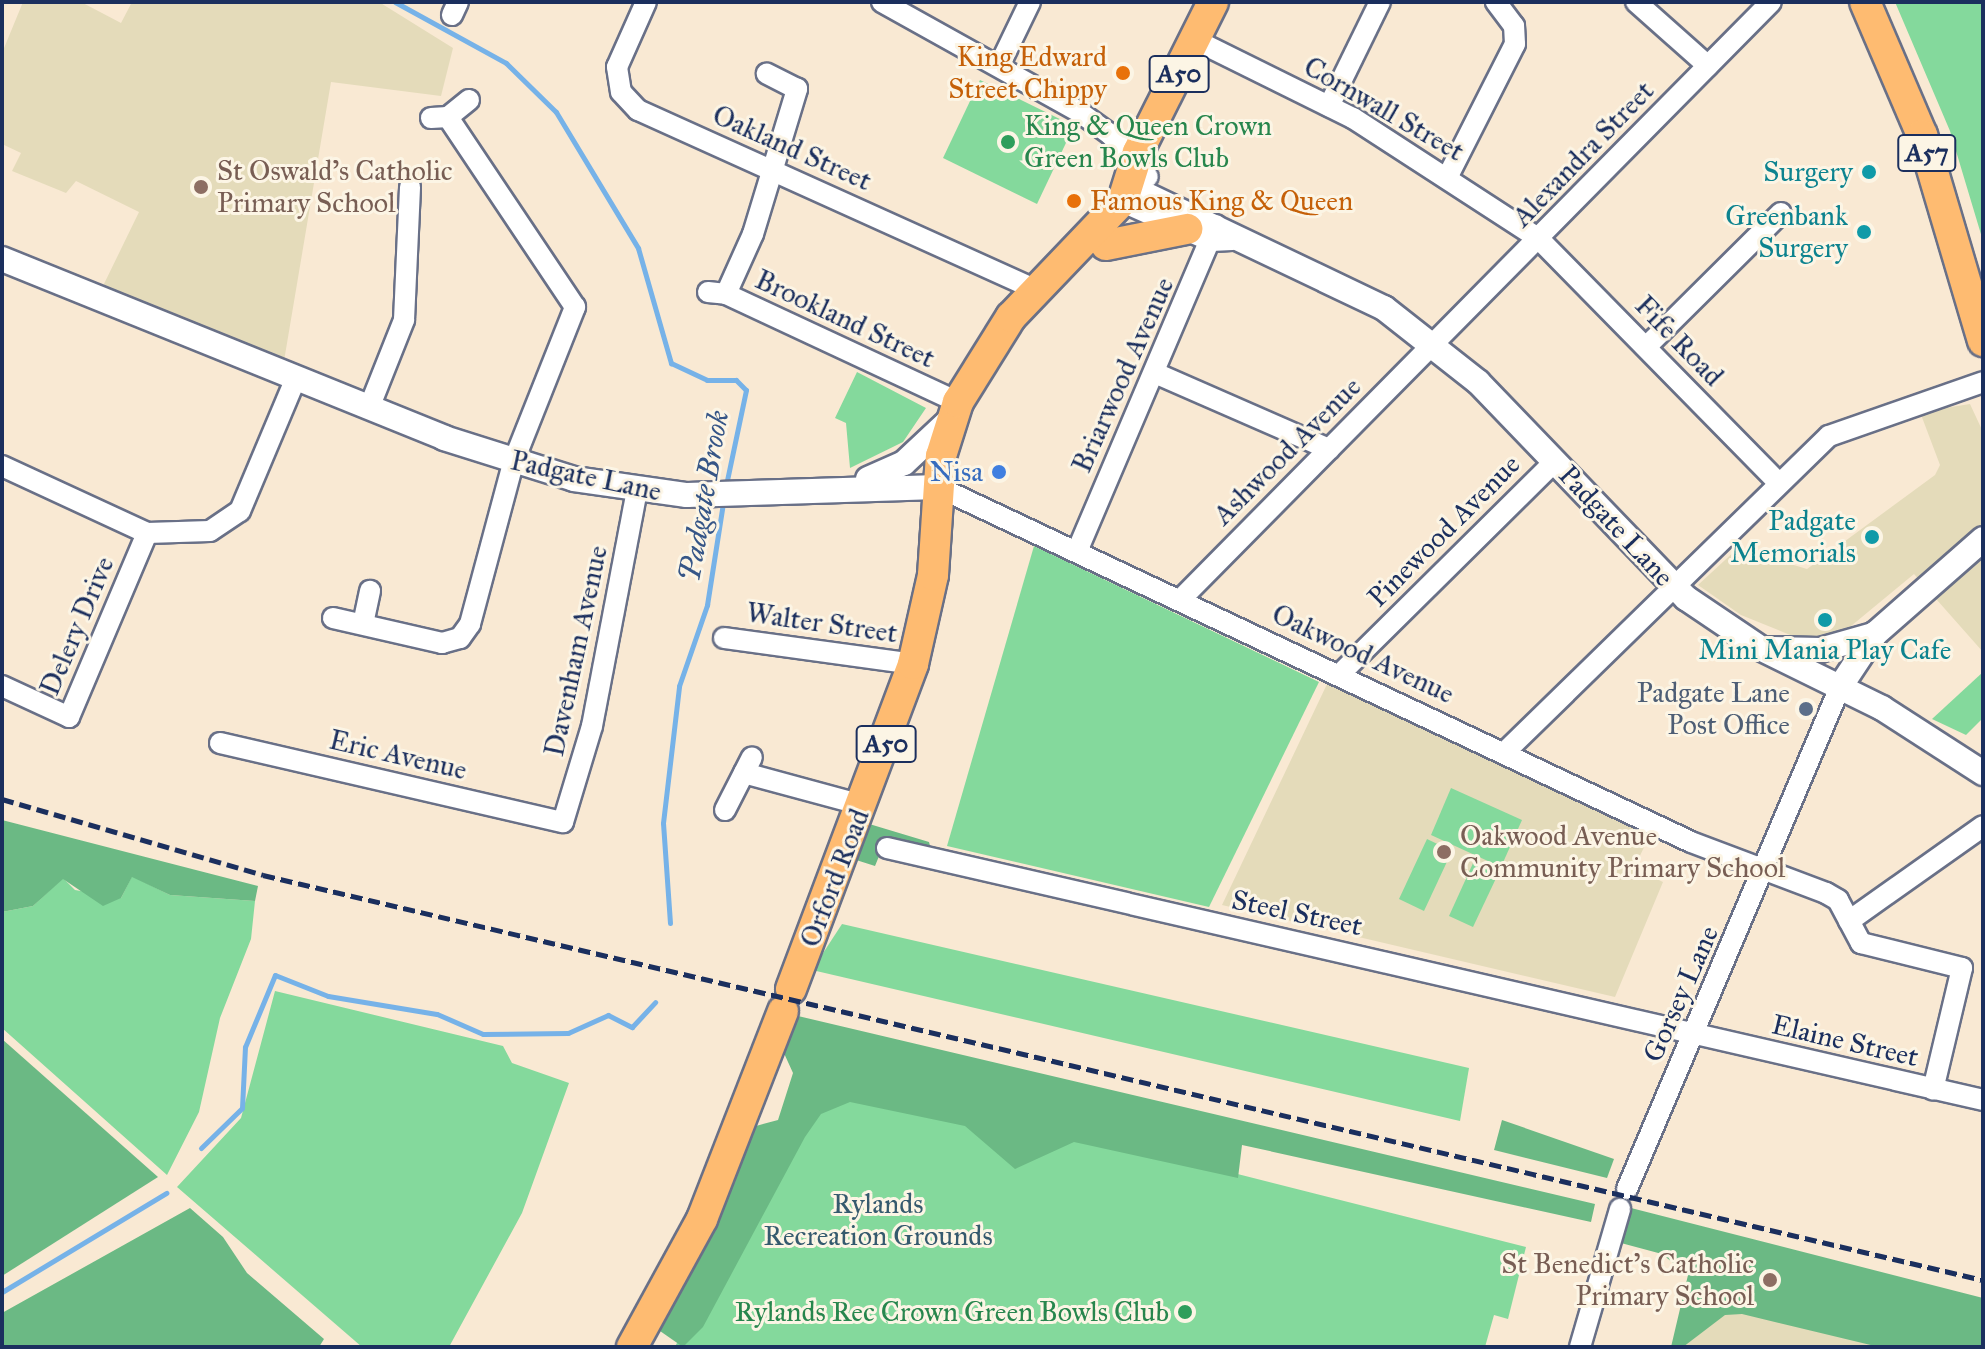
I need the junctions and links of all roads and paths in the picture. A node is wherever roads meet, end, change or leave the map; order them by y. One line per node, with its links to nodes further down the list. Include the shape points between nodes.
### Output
1 (646, 2): 16 (street, Oakland Street, via 617,67 628,102)
2 (882, 2): 11 (street)
3 (1030, 2): 11 (street)
4 (1213, 2): 10 (main road, A50)
5 (1380, 2): 15 (street)
6 (1496, 2): 17 (street, via 1511,18 1515,44)
7 (1636, 2): 12 (street)
8 (1771, 2): 12 (street, Alexandra Street)
9 (1865, 2): 27 (main road, A57, via 1922,135)
10 (1195, 40): 15 (street, Cornwall Street); 18 (main road, A50)
11 (1001, 62): 18 (street, via 1110,134)
12 (1708, 66): 22 (street, Alexandra Street)
13 (767, 74): 16 (street, via 797,89)
14 (469, 100): 37 (street, via 439,118 575,307)
15 (1329, 106): 17 (street, Cornwall Street)
16 (769, 169): 26 (street, Oakland Street); 34 (street, Brookland Street, via 717,293)
17 (1448, 176): 22 (street, Cornwall Street)
18 (1137, 181): 21 (street, Padgate Lane); 23 (main road, A50); 25 (main road, A50)
19 (410, 187): 33 (street, via 404,320)
20 (1781, 213): 29 (street)
21 (1212, 232): 23 (main road); 28 (street, Padgate Lane, via 1346,288); 30 (street, Briarwood Avenue)
22 (1539, 239): 28 (street, Alexandra Street); 29 (street, Fife Road)
23 (1106, 245): 25 (main road, A50)
24 (2, 259): 31 (street, Padgate Lane)
25 (1067, 259): 26 (main road, A50)
26 (1034, 289): 34 (main road, A50)
27 (1983, 341)
28 (1434, 345): 35 (street, Ashwood Avenue); 36 (street, Padgate Lane)
29 (1646, 347): 39 (street, Fife Road)
30 (1155, 373): 35 (street); 45 (street, Briarwood Avenue)
31 (296, 378): 33 (street, Padgate Lane); 43 (street, Delery Drive, via 240,511 210,531)
32 (1983, 382): 39 (street, via 1842,429)
33 (369, 408): 37 (street, Padgate Lane)
34 (954, 410): 40 (main road, A50); 41 (street, via 904,463)
35 (1329, 449): 48 (street, Ashwood Avenue)
36 (1555, 461): 46 (street, Padgate Lane); 55 (street, Pinewood Avenue)
37 (513, 463): 42 (street, Padgate Lane); 50 (street, via 470,624 460,638 442,643)
38 (2, 466): 43 (street, Delery Drive)
39 (1779, 483): 46 (street)
40 (938, 487): 41 (street, Padgate Lane); 45 (street, Oakwood Avenue); 54 (main road, Orford Road / A50, via 933,575)
41 (843, 488): 42 (street, Padgate Lane, via 724,496)
42 (637, 491): 63 (street, Davenham Avenue, via 592,726)
43 (147, 533): 56 (street, Delery Drive, via 69,717)
44 (1983, 539): 51 (street)
45 (1078, 549): 48 (street, Oakwood Avenue)
46 (1673, 588): 53 (street, Padgate Lane); 59 (street)
47 (370, 591): 50 (street)
48 (1181, 599): 55 (street, Oakwood Avenue)
49 (333, 618): 50 (street)
50 (363, 624)
51 (1875, 634): 53 (street, via 1820,650); 57 (street)
52 (724, 638): 54 (street, Walter Street)
53 (1760, 648): 57 (street, Padgate Lane)
54 (913, 664): 61 (main road, Orford Road / A50)
55 (1339, 675): 59 (street, Oakwood Avenue)
56 (2, 686)
57 (1840, 687): 60 (street, Padgate Lane); 66 (street, Gorsey Lane)
58 (220, 743): 63 (street, Eric Avenue)
59 (1504, 753): 66 (street, Oakwood Avenue)
60 (1983, 773)
61 (863, 805): 62 (street, via 748,765); 73 (main road, Orford Road / A50, via 702,1219)
62 (725, 810)
63 (563, 822)
64 (1983, 826): 67 (street)
65 (887, 848): 68 (street, Steel Street)
66 (1765, 869): 67 (street, Oakwood Avenue, via 1838,900); 68 (street, Gorsey Lane)
67 (1849, 921): 69 (street, Oakwood Avenue, via 1861,943 1962,968)
68 (1695, 1035): 69 (street, Elaine Street); 71 (street, Gorsey Lane)
69 (1933, 1090): 70 (street, Elaine Street)
70 (1983, 1100)
71 (1627, 1189)
72 (1620, 1209): 74 (street)
73 (632, 1347)
74 (1580, 1347)

